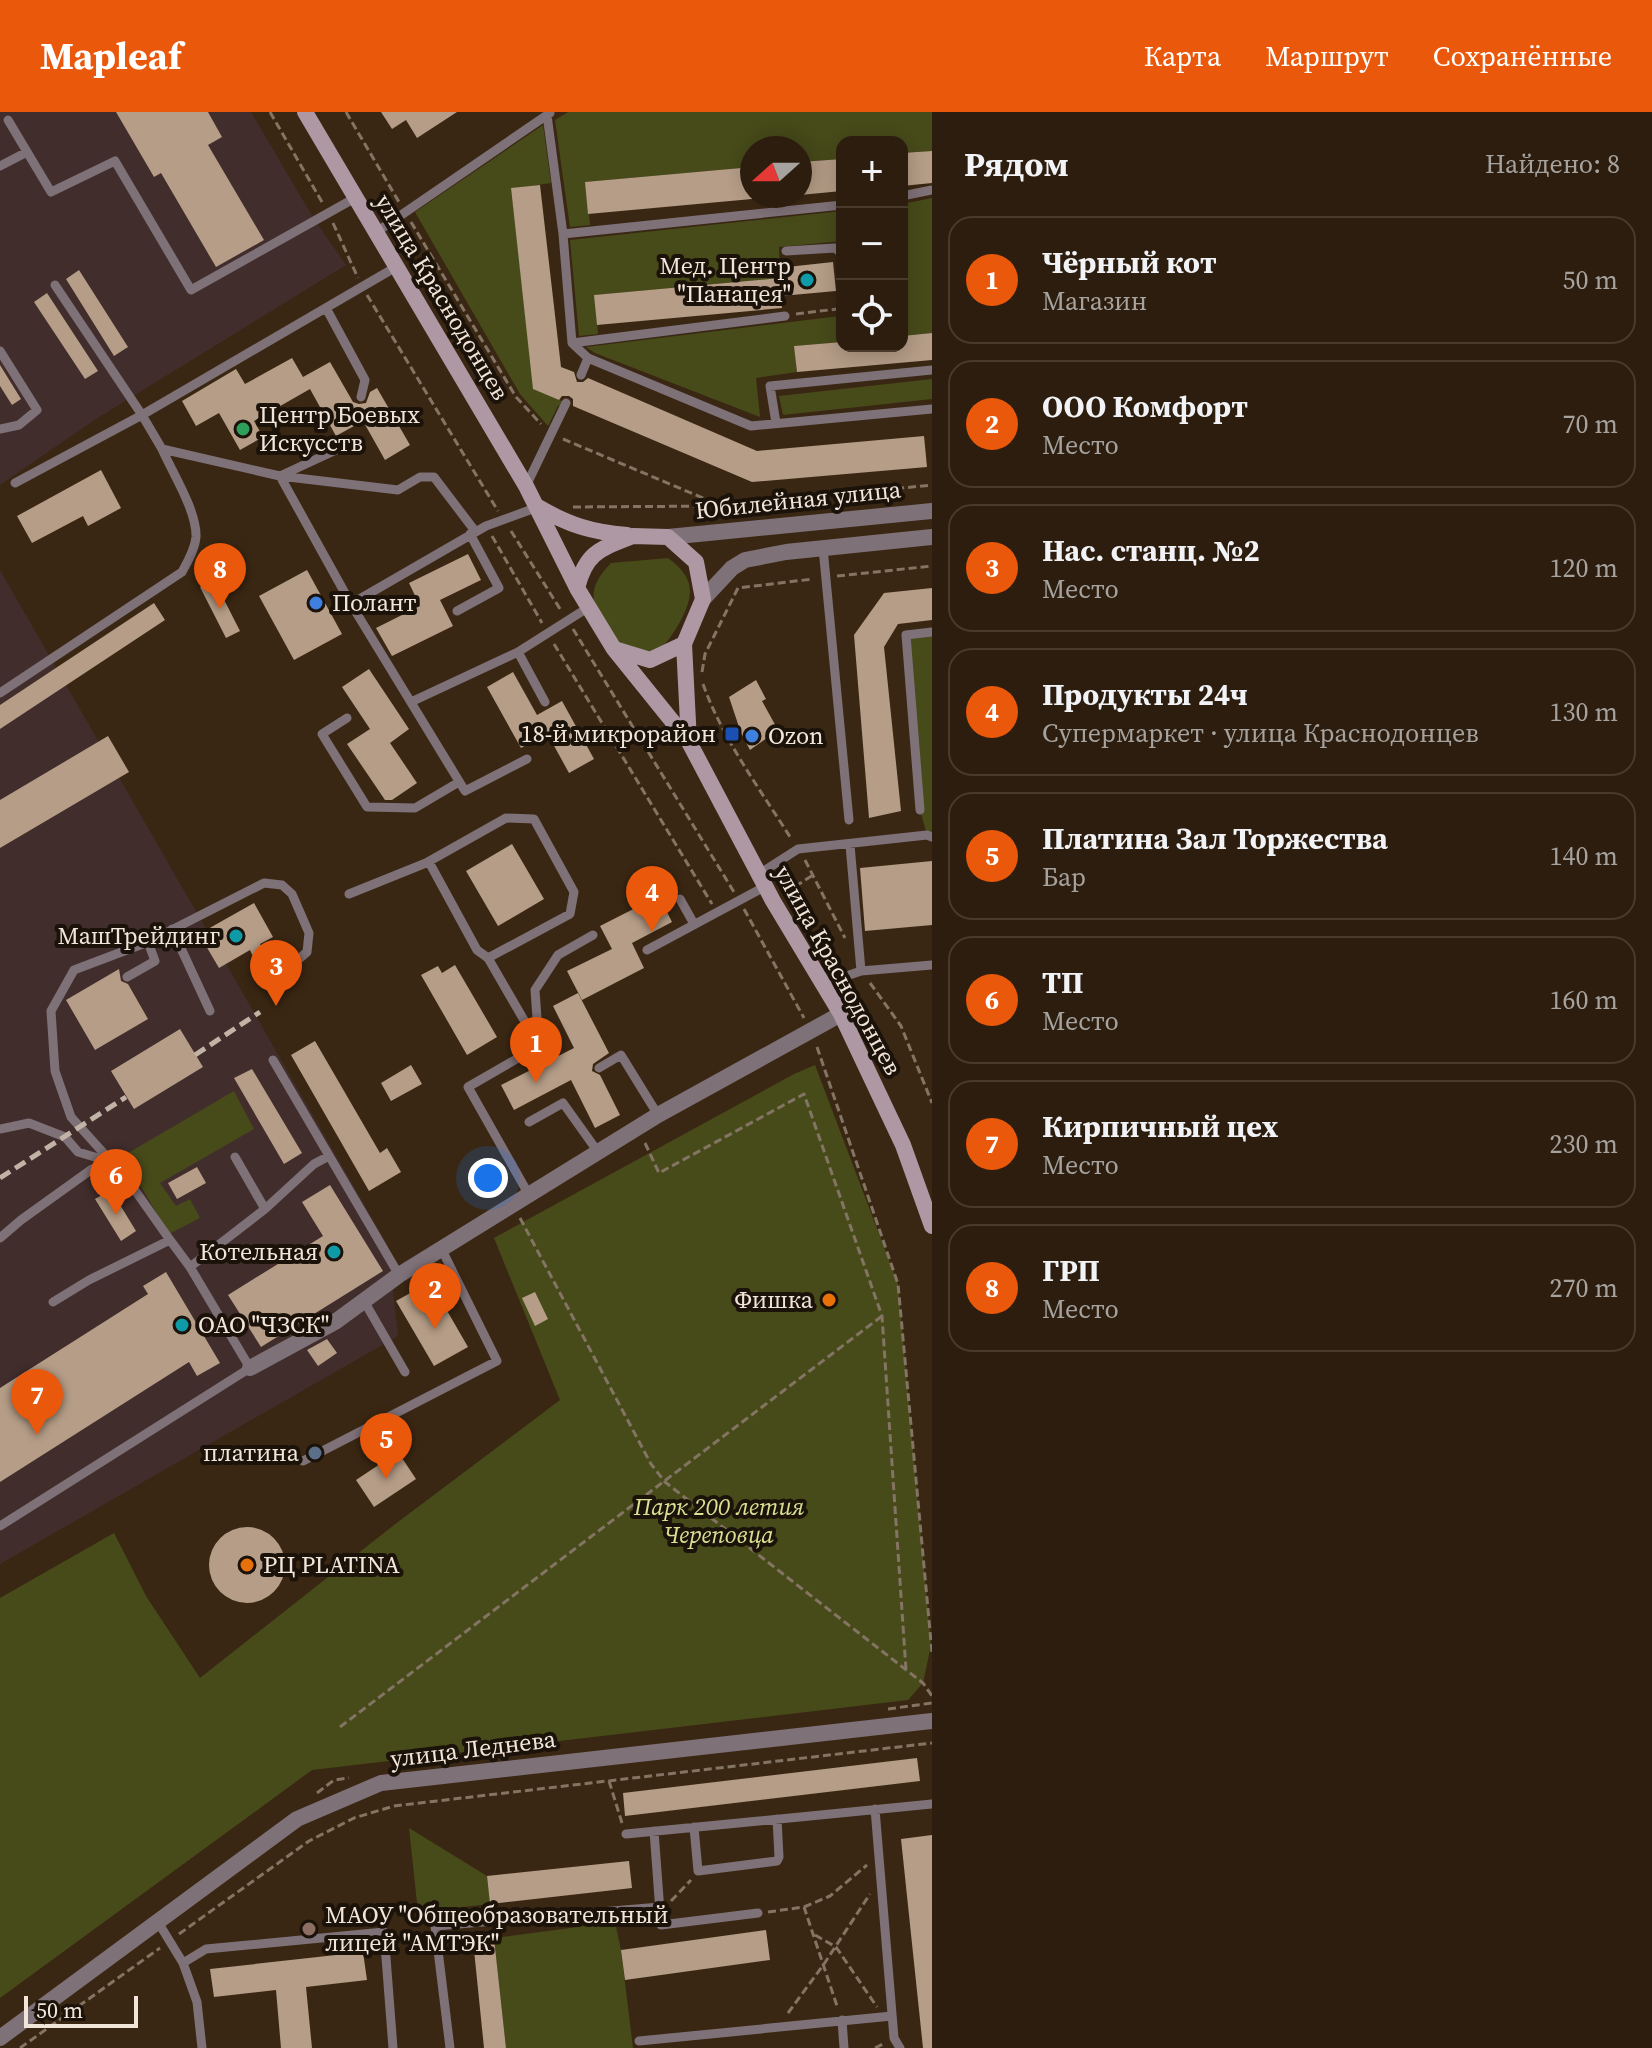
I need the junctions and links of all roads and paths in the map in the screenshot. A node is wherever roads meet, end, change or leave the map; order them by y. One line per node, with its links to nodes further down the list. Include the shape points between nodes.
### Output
1 (270, 112): 12 (path)
2 (305, 112): 10 (main road, улица Краснодонцев)
3 (346, 112): 13 (path)
4 (549, 113): 13 (lane); 15 (lane)
5 (8, 120): 6 (lane)
6 (27, 152): 7 (lane); 12 (lane, via 51,192 115,161 191,290)
7 (0, 166)
8 (932, 190): 9 (lane)
9 (908, 195)
10 (355, 198): 12 (lane); 14 (main road, улица Краснодонцев)
11 (836, 206): 15 (lane)
12 (328, 212): 20 (path)
13 (405, 212): 14 (lane); 35 (path, via 516,397)
14 (375, 233): 18 (main road, улица Краснодонцев)
15 (563, 234): 24 (lane)
16 (836, 249): 17 (lane)
17 (786, 251)
18 (396, 267): 20 (lane); 41 (main road, улица Краснодонцев)
19 (55, 285): 32 (lane)
20 (362, 287): 21 (lane); 46 (path)
21 (326, 308): 29 (lane, via 365,380); 32 (lane)
22 (836, 309): 23 (path)
23 (785, 316): 24 (lane)
24 (572, 343): 26 (lane)
25 (0, 351): 34 (lane, via 37,410 19,425)
26 (588, 358): 28 (lane); 33 (lane, via 751,426)
27 (932, 370): 33 (lane, via 770,386)
28 (581, 375)
29 (361, 397)
30 (566, 403): 35 (lane)
31 (932, 409): 33 (lane)
32 (142, 415): 37 (lane); 39 (lane)
33 (776, 423)
34 (0, 429)
35 (551, 434): 41 (lane); 42 (path)
36 (349, 444): 38 (lane)
37 (162, 449): 38 (lane); 69 (lane, via 191,511 196,536 182,572)
38 (280, 476): 49 (lane, via 398,490 420,477 434,477); 60 (lane)
39 (15, 483)
40 (932, 485): 42 (path)
41 (526, 486): 43 (main road, улица Краснодонцев)
42 (722, 506): 44 (path); 48 (path)
43 (538, 507): 46 (lane); 50 (main road, via 594,532); 57 (main road, улица Краснодонцев)
44 (570, 507)
45 (932, 511): 48 (street, Юбилейная улица)
46 (503, 520): 47 (lane); 63 (path)
47 (486, 526): 49 (lane); 65 (path)
48 (725, 532): 51 (street, Юбилейная улица)
49 (472, 533): 60 (lane); 62 (lane, via 499,588)
50 (633, 536): 51 (main road); 57 (main road, via 598,549 583,567)
51 (668, 537): 59 (main road, via 696,562)
52 (932, 537): 53 (street)
53 (823, 548): 55 (street, via 745,560); 56 (lane)
54 (932, 566): 56 (path)
55 (732, 568): 58 (path); 59 (street)
56 (826, 577): 58 (path); 77 (lane)
57 (577, 588): 61 (main road)
58 (738, 588): 80 (path, via 705,654 701,678 736,752)
59 (703, 599): 66 (main road)
60 (351, 604): 70 (lane)
61 (589, 607): 63 (lane); 67 (main road)
62 (457, 611)
63 (568, 621): 65 (lane); 85 (path)
64 (932, 632): 76 (lane, via 906,635)
65 (547, 634): 68 (lane); 86 (path)
66 (684, 644): 67 (main road, via 650,660); 73 (main road, улица Краснодонцев)
67 (614, 649): 73 (main road, улица Краснодонцев)
68 (518, 652): 70 (lane); 71 (lane)
69 (0, 693)
70 (411, 702): 75 (lane)
71 (545, 702)
72 (347, 718): 75 (lane, via 322,734 367,807 415,808)
73 (689, 742): 82 (main road, улица Краснодонцев)
74 (527, 759): 75 (lane, via 465,791)
75 (459, 782)
76 (920, 810)
77 (849, 820)
78 (932, 837): 79 (lane)
79 (850, 845): 80 (lane); 96 (lane)
80 (798, 849): 82 (lane); 91 (path)
81 (429, 862): 83 (lane); 93 (lane, via 477,950); 93 (lane, via 506,818 534,819 574,892 570,914)
82 (762, 880): 85 (lane); 98 (main road, улица Краснодонцев)
83 (349, 894)
84 (680, 899): 87 (lane)
85 (739, 901): 86 (lane); 101 (path)
86 (717, 912): 87 (lane)
87 (694, 924): 92 (lane)
88 (172, 929): 90 (lane); 95 (lane, via 264,883 282,885 292,894 309,933 307,952); 99 (lane)
89 (593, 935): 102 (lane, via 558,955 535,990)
90 (148, 942): 97 (lane, via 155,961); 113 (lane, via 74,970 51,1011 55,1071 71,1117)
91 (848, 943)
92 (647, 950)
93 (488, 958): 102 (lane)
94 (932, 965): 96 (lane)
95 (286, 970)
96 (861, 971): 98 (lane); 105 (path, via 901,1026)
97 (127, 977)
98 (823, 984): 100 (main road, улица Краснодонцев)
99 (210, 1011)
100 (841, 1014): 101 (street); 118 (main road, улица Краснодонцев, via 903,1145)
101 (812, 1032): 106 (street); 132 (path, via 898,1284)
102 (539, 1046): 115 (lane, via 468,1087)
103 (273, 1060): 111 (lane)
104 (599, 1068): 106 (lane, via 621,1055)
105 (932, 1103)
106 (658, 1115): 109 (street)
107 (529, 1122): 110 (lane, via 563,1103)
108 (0, 1129): 113 (lane, via 29,1123 65,1137 78,1152)
109 (637, 1129): 110 (street); 126 (path, via 659,1173 804,1094)
110 (598, 1152): 115 (street)
111 (329, 1156): 117 (lane); 123 (lane)
112 (235, 1157): 117 (lane)
113 (108, 1161): 114 (lane)
114 (127, 1179): 119 (lane, via 108,1168 92,1169); 120 (lane)
115 (529, 1195): 116 (street)
116 (513, 1204): 121 (street); 130 (path)
117 (265, 1209): 122 (lane)
118 (932, 1226)
119 (0, 1238)
120 (170, 1240): 122 (lane); 125 (lane)
121 (442, 1250): 123 (street); 129 (lane, via 497,1361)
122 (190, 1267): 127 (lane)
123 (399, 1275): 124 (street)
124 (364, 1301): 127 (street); 128 (lane)
125 (53, 1302)
126 (882, 1316): 130 (path); 133 (path)
127 (250, 1368): 131 (lane)
128 (405, 1372)
129 (303, 1461)
130 (665, 1482): 133 (path); 138 (path)
131 (0, 1526)
132 (932, 1653)
133 (906, 1670): 134 (path)
134 (932, 1696)
135 (932, 1703): 136 (path)
136 (885, 1709)
137 (932, 1721): 155 (street, улица Леднева, via 381,1783 297,1819)
138 (340, 1727)
139 (932, 1743): 141 (path)
140 (350, 1778): 142 (path, via 334,1780)
141 (609, 1781): 148 (path); 157 (path, via 394,1806 354,1818 309,1841)
142 (309, 1799)
143 (932, 1804): 144 (lane)
144 (875, 1809): 145 (lane); 149 (lane)
145 (777, 1819): 146 (lane); 150 (lane, via 777,1861)
146 (694, 1827): 147 (lane); 150 (lane)
147 (654, 1831): 148 (lane); 152 (lane)
148 (626, 1834)
149 (879, 1855): 151 (lane); 153 (path, via 830,1896)
150 (698, 1871): 152 (path, via 684,1890)
151 (881, 1878): 158 (path); 161 (lane)
152 (660, 1907): 154 (lane, via 661,1925); 169 (lane, via 435,1926)
153 (804, 1907): 154 (path); 156 (path)
154 (758, 1913)
155 (158, 1922): 157 (lane); 164 (street, улица Леднева)
156 (814, 1934): 158 (path); 160 (path)
157 (169, 1941): 159 (lane); 166 (path)
158 (836, 1947): 160 (path); 161 (path)
159 (183, 1963): 167 (lane, via 197,2002); 168 (lane, via 206,1949 384,1932)
160 (824, 1964): 162 (path); 163 (path)
161 (888, 2016): 162 (lane); 171 (lane)
162 (842, 2020): 163 (lane); 170 (lane)
163 (777, 2027): 165 (lane)
164 (0, 2038)
165 (639, 2041)
166 (20, 2048)
167 (202, 2048)
168 (393, 2048)
169 (450, 2048)
170 (844, 2048)
171 (900, 2048)

